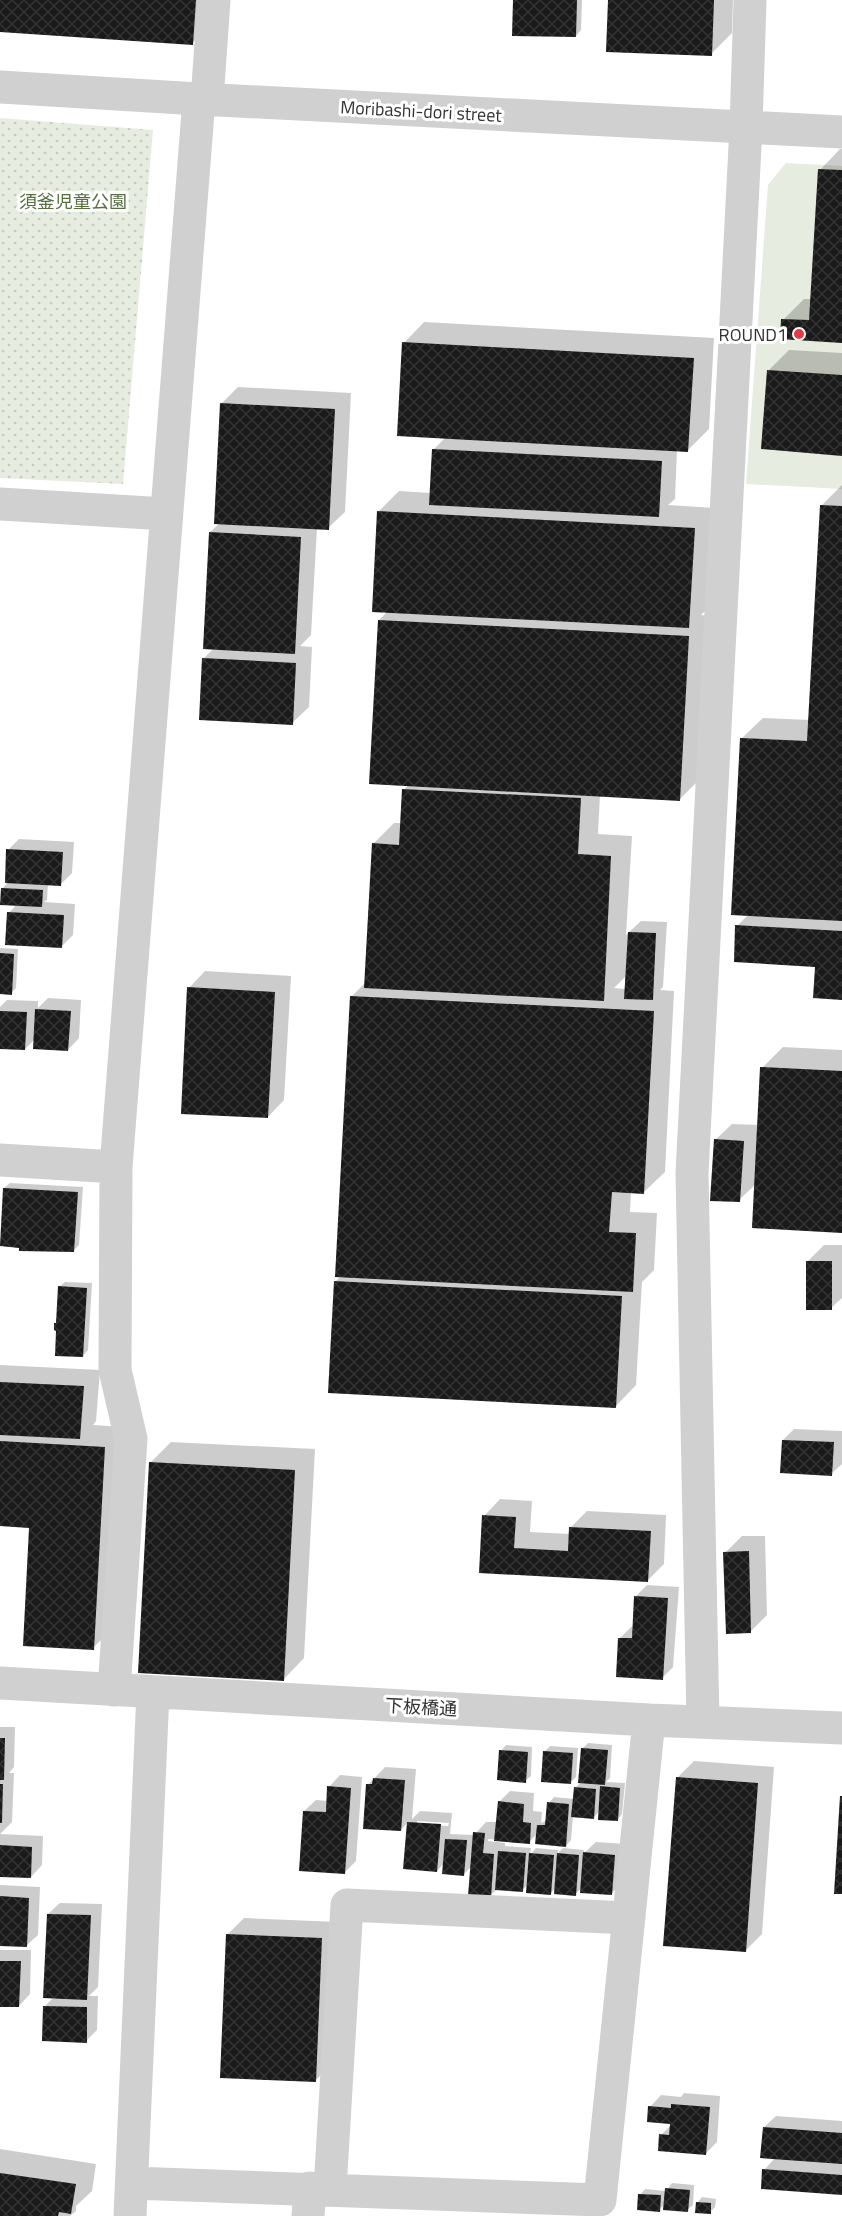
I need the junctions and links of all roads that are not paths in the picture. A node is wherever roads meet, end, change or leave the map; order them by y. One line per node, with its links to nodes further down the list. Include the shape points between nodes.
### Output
1 (214, 0): 4 (street)
2 (750, 0): 5 (street)
3 (0, 87): 4 (street, Moribashi-dori street)
4 (203, 100): 5 (street, Moribashi-dori street); 8 (street)
5 (746, 127): 6 (street, Moribashi-dori street); 15 (street, via 692,1173)
6 (842, 132)
7 (0, 504): 8 (street)
8 (166, 514): 10 (street)
9 (0, 1160): 10 (street)
10 (116, 1167): 12 (street, via 115,1370 131,1439)
11 (0, 1683): 12 (street, 下板橋通)
12 (114, 1690): 13 (street, 下板橋通)
13 (153, 1692): 14 (street, 下板橋通); 18 (street)
14 (649, 1720): 15 (street, 下板橋通); 17 (street)
15 (703, 1722): 16 (street, 下板橋通)
16 (842, 1728)
17 (629, 1918): 19 (street, via 347,1905); 20 (street)
18 (132, 2183): 19 (street); 21 (street)
19 (316, 2198): 20 (street)
20 (603, 2208)
21 (130, 2216)

